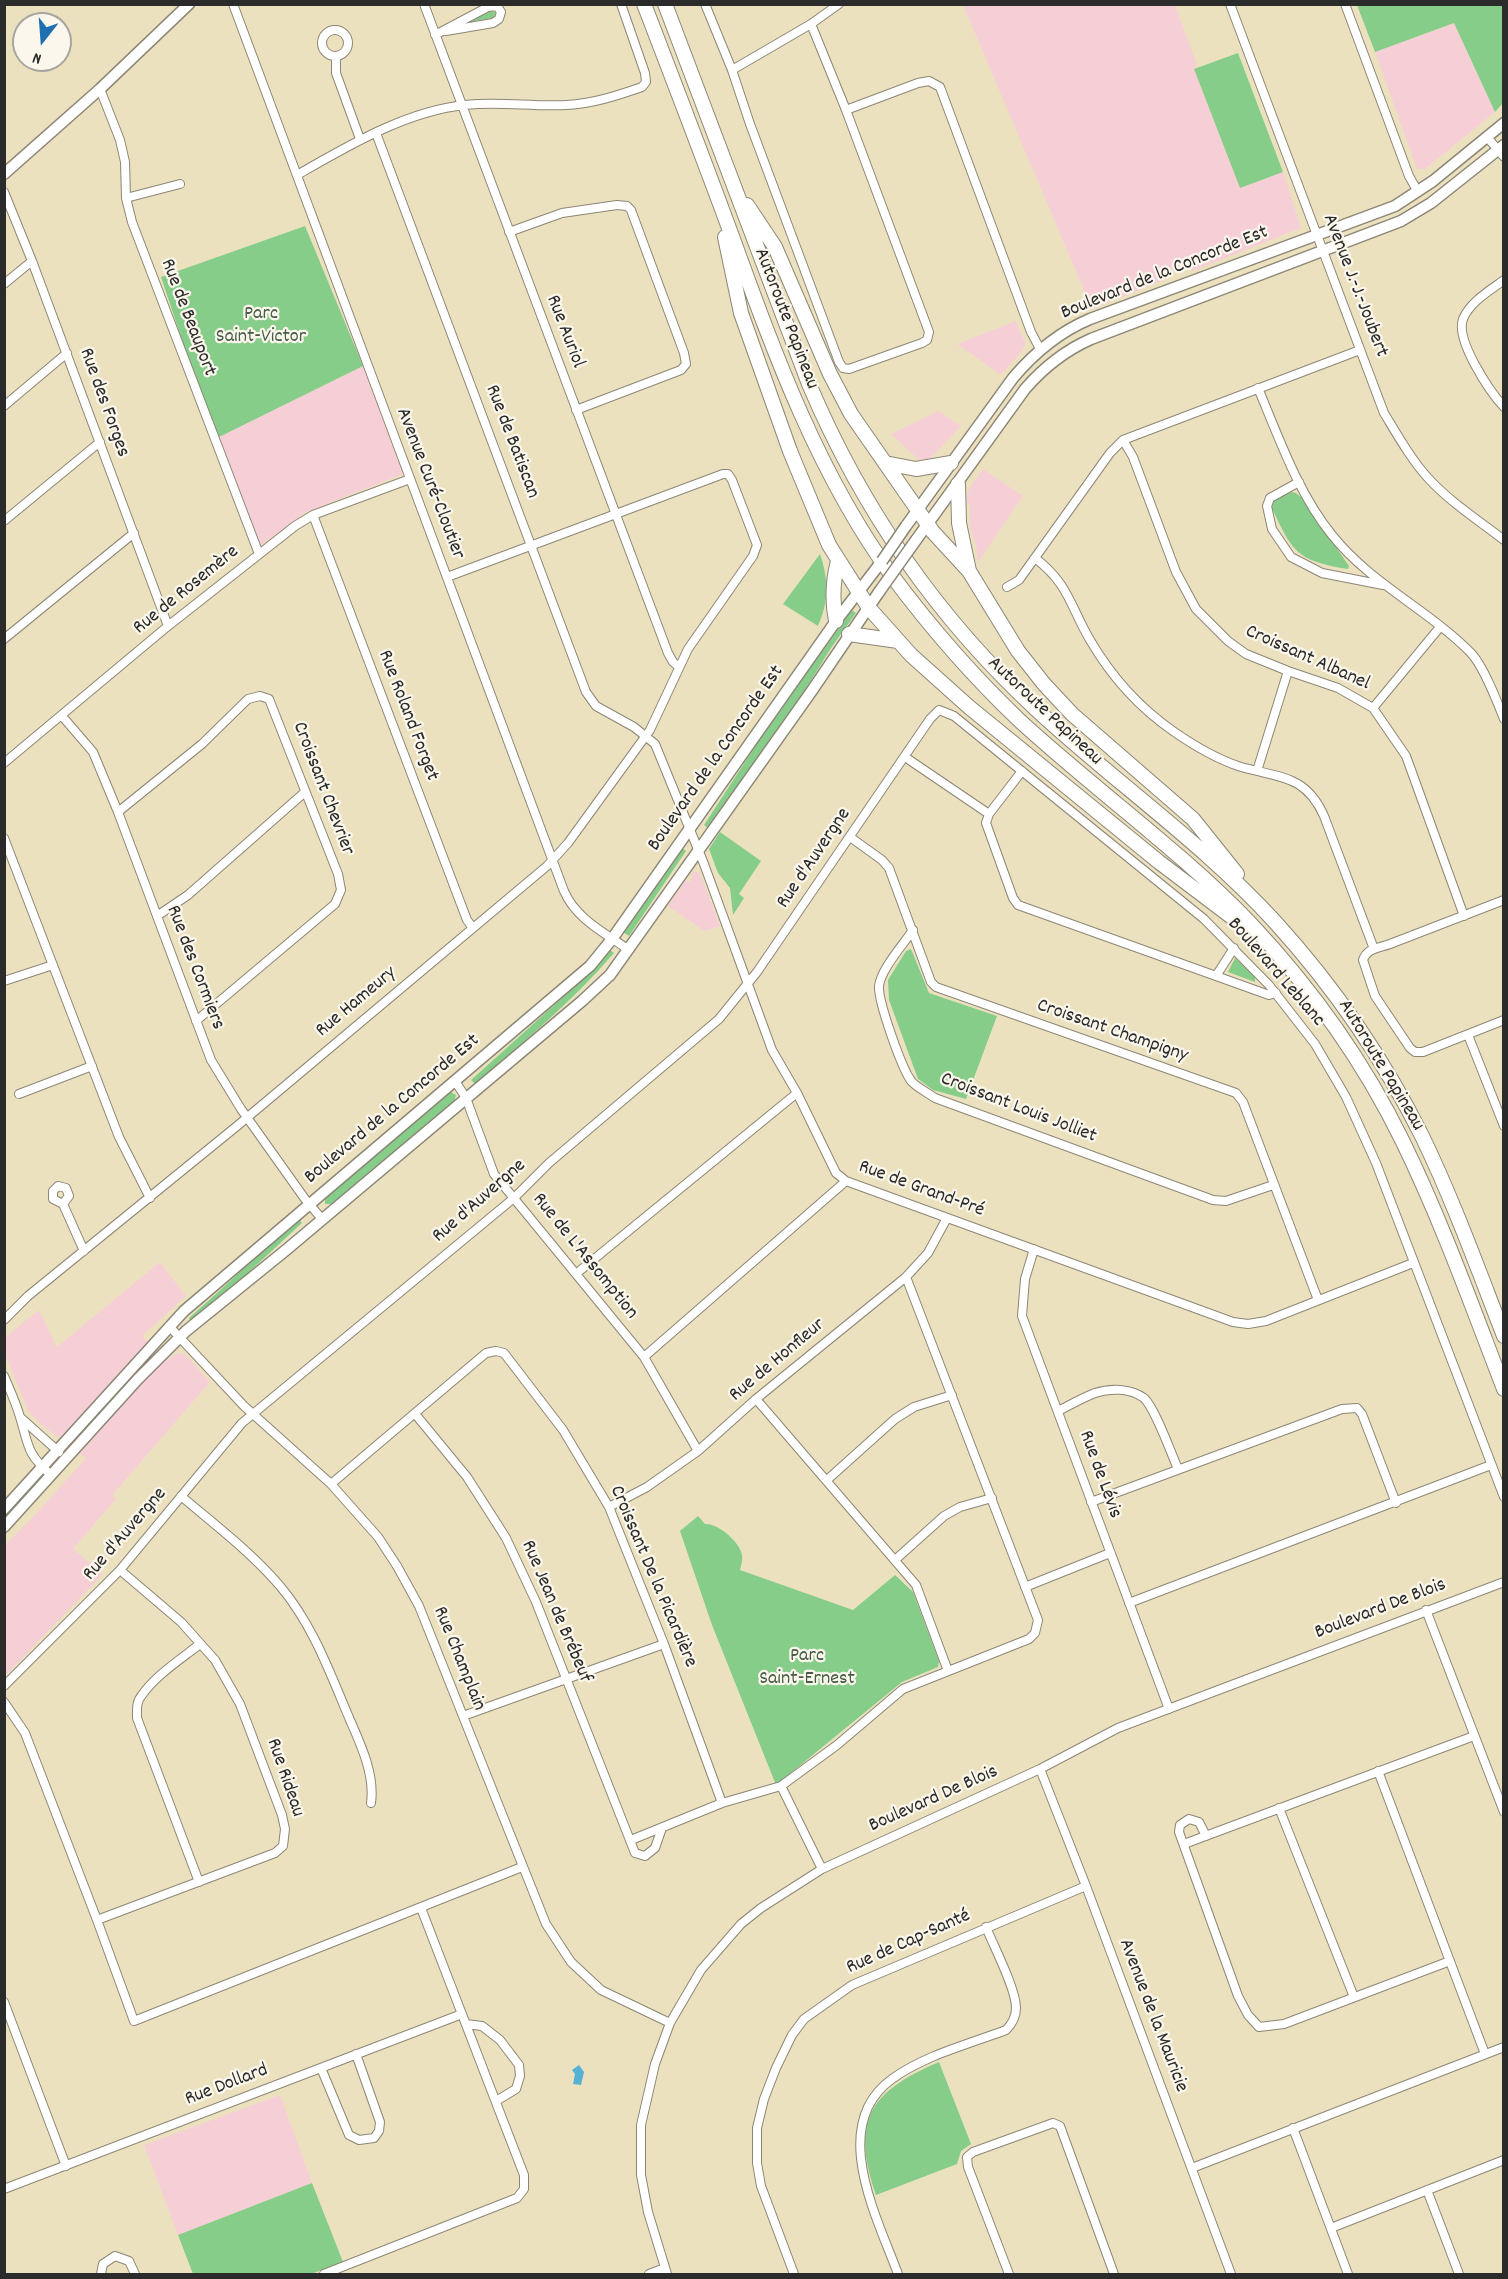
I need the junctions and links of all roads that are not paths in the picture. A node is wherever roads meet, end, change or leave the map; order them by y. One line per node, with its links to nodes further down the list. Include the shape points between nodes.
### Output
1 (189, 4): 16 (street)
2 (233, 4): 25 (street, Avenue Curé-Cloutier)
3 (424, 4): 13 (street, Rue Auriol)
4 (621, 4): 17 (street, via 646,77 645,85 572,105)
5 (644, 4): 28 (highway, Autoroute Papineau)
6 (665, 4): 26 (highway, Autoroute Papineau)
7 (705, 4): 15 (street)
8 (839, 4): 11 (street)
9 (1230, 4): 33 (street, Avenue J.-J.-Joubert)
10 (1345, 4): 30 (street)
11 (811, 24): 15 (street); 18 (street)
12 (446, 31): 12 (street, via 497,21 502,14 495,6 488,7); 13 (street)
13 (435, 35): 17 (street, Rue Auriol)
14 (336, 56): 22 (street, via 336,73)
15 (732, 70): 18 (street, via 839,362 846,369 922,343 929,333)
16 (100, 89): 24 (street); 31 (street, Rue de Beauport, via 120,140)
17 (461, 106): 20 (street); 32 (street, Rue Auriol)
18 (846, 110): 38 (street, via 924,81 940,87)
19 (1503, 123): 21 (street, Boulevard de la Concorde Est)
20 (376, 133): 22 (street); 59 (street, Rue de Batiscan)
21 (1487, 137): 23 (street); 30 (street, Boulevard de la Concorde Est)
22 (360, 139): 25 (street)
23 (1502, 150): 34 (street, Boulevard de la Concorde Est, via 1413,215)
24 (4, 174)
25 (297, 175): 49 (street, Avenue Curé-Cloutier)
26 (732, 183): 47 (highway, via 775,248 841,397); 102 (highway, Autoroute Papineau, via 835,442 877,518 921,582 969,642 1022,696 1205,854)
27 (180, 184): 31 (street)
28 (715, 191): 62 (highway, via 741,313 810,503); 105 (highway, Autoroute Papineau, via 808,429 851,512 897,583 957,657 1007,708 1206,880)
29 (4, 192): 35 (street, Rue des Forges)
30 (1418, 192): 33 (street, Boulevard de la Concorde Est, via 1388,209)
31 (126, 198): 60 (street, Rue de Beauport)
32 (509, 232): 44 (street, Rue Auriol); 44 (street, via 562,213 626,205 681,342 687,362 681,370)
33 (1317, 235): 34 (street, Avenue J.-J.-Joubert); 38 (street, Boulevard de la Concorde Est, via 1090,319)
34 (1323, 251): 39 (street, Avenue J.-J.-Joubert); 51 (street, Boulevard de la Concorde Est, via 1066,351 1025,389)
35 (32, 261): 37 (street); 40 (street, Rue des Forges)
36 (1503, 280): 43 (street, via 1474,305 1463,319 1462,329 1467,349)
37 (4, 284)
38 (1040, 350): 48 (street, Boulevard de la Concorde Est, via 1013,378)
39 (1360, 350): 41 (street); 58 (street, Avenue J.-J.-Joubert, via 1384,413 1408,453 1429,479)
40 (67, 353): 42 (street); 46 (street, Rue des Forges)
41 (1258, 388): 45 (street); 50 (street)
42 (4, 406)
43 (1503, 407)
44 (576, 410): 53 (street, Rue Auriol)
45 (1123, 440): 61 (street); 76 (street, Croissant Albanel, via 1176,572 1196,609 1246,654)
46 (100, 442): 55 (street); 57 (street, Rue des Forges)
47 (885, 462): 48 (highway, via 916,469); 52 (highway)
48 (951, 463): 52 (street, Boulevard de la Concorde Est)
49 (410, 479): 54 (street, Rue de Rosemère); 64 (street, Avenue Curé-Cloutier)
50 (1299, 482): 65 (street, via 1332,536); 65 (street, via 1269,498 1267,506 1272,529 1291,557 1322,573)
51 (958, 484): 56 (street, Boulevard de la Concorde Est); 63 (highway, via 959,523)
52 (918, 509): 56 (highway); 67 (street, Boulevard de la Concorde Est, bridge)
53 (615, 514): 59 (street); 75 (street, Rue Auriol, via 668,653); 75 (street, Rue Hameury, via 715,477 728,474 732,480 756,549)
54 (313, 515): 60 (street, Rue de Rosemère); 100 (street, Rue Roland Forget, via 462,909)
55 (4, 521)
56 (928, 524): 63 (highway); 68 (street, Boulevard de la Concorde Est, bridge)
57 (134, 533): 70 (street, Rue des Forges); 73 (street)
58 (1503, 540)
59 (532, 546): 64 (street); 83 (street, Rue de Batiscan, via 590,699)
60 (260, 554): 70 (street, Rue de Rosemère)
61 (1035, 558): 66 (street, via 1019,580); 87 (street, via 1060,581 1100,656 1142,706 1195,745)
62 (838, 561): 67 (highway); 69 (highway, via 833,607)
63 (969, 571): 102 (highway, via 1010,639 1048,689 1096,737 1193,819)
64 (447, 577): 96 (street, Avenue Curé-Cloutier)
65 (1383, 585): 71 (street)
66 (1007, 587)
67 (859, 592): 68 (highway); 69 (street, Boulevard de la Concorde Est)
68 (869, 608): 72 (street, Boulevard de la Concorde Est); 74 (highway)
69 (836, 621): 91 (street, Boulevard de la Concorde Est)
70 (168, 626): 81 (street, Rue de Rosemère)
71 (1440, 627): 78 (street, via 1473,655); 79 (street)
72 (849, 634): 74 (highway); 94 (street, Boulevard de la Concorde Est)
73 (4, 639)
74 (898, 641): 105 (highway, via 990,725 1158,862)
75 (679, 667): 83 (street, Rue Hameury)
76 (1288, 671): 79 (street, Croissant Albanel, via 1338,688); 87 (street)
77 (1503, 692): 78 (street)
78 (1495, 695): 82 (street)
79 (1374, 708): 99 (street, Croissant Albanel, via 1406,756)
80 (939, 710): 84 (street, Rue d'Auvergne); 86 (street, Boulevard Leblanc, via 954,716)
81 (62, 716): 85 (street, Rue de Rosemère); 89 (street, Rue des Cormiers, via 93,752)
82 (1503, 719)
83 (646, 735): 91 (street, Rue de Grand-Pré, via 655,744); 96 (street, Rue Hameury)
84 (905, 757): 90 (street); 92 (street, Rue d'Auvergne)
85 (4, 763)
86 (1022, 771): 90 (street); 104 (street, Boulevard Leblanc, via 1191,907)
87 (1257, 771): 106 (street, via 1292,780 1316,800)
88 (305, 792): 89 (street, Croissant Chevrier, via 269,699 260,696 248,699 202,744); 98 (street, via 188,895); 114 (street, Croissant Chevrier, via 338,874 341,890 335,904)
89 (118, 812): 98 (street, Rue des Cormiers)
90 (989, 814): 109 (street, via 987,827 1018,905)
91 (689, 829): 94 (street, Rue de Grand-Pré); 103 (street, Boulevard de la Concorde Est)
92 (850, 837): 101 (street, Croissant Champigny, via 889,868); 111 (street, Rue d'Auvergne)
93 (4, 838): 95 (street)
94 (698, 851): 107 (street, Boulevard de la Concorde Est); 111 (street, Rue de Grand-Pré)
95 (8, 858): 108 (street)
96 (553, 861): 100 (street, Rue Hameury); 103 (street, Avenue Curé-Cloutier, via 572,907)
97 (1503, 900): 99 (street)
98 (157, 916): 114 (street, Rue des Cormiers)
99 (1464, 916): 106 (street)
100 (473, 928): 121 (street, Rue Hameury)
101 (913, 930): 124 (street, Croissant Champigny, via 936,987 1236,1093 1243,1102); 124 (street, Croissant Louis Jolliet, via 879,985 900,1058 912,1082 927,1093 1213,1200 1226,1201)
102 (1285, 934): 140 (highway, Autoroute Papineau, via 1346,1009 1402,1099 1450,1200)
103 (612, 939): 107 (street, Avenue Curé-Cloutier); 117 (street, Boulevard de la Concorde Est, via 578,977)
104 (1234, 948): 109 (street); 112 (street, Boulevard Leblanc)
105 (1272, 948): 143 (highway, Autoroute Papineau, via 1306,986 1341,1035 1400,1136 1447,1242)
106 (1374, 949): 115 (street, via 1366,952 1363,960 1370,985 1411,1050 1420,1053)
107 (629, 950): 120 (street, Boulevard de la Concorde Est, via 592,992)
108 (53, 965): 110 (street); 116 (street)
109 (1216, 976): 112 (street, via 1269,995)
110 (4, 981)
111 (747, 985): 118 (street, Rue de Grand-Pré, via 772,1050); 125 (street, Rue d'Auvergne, via 719,1019)
112 (1276, 993): 133 (street, Boulevard Leblanc, via 1315,1044 1346,1097 1376,1163)
113 (1503, 1020): 115 (street)
114 (196, 1021): 121 (street, Rue des Cormiers, via 211,1060)
115 (1468, 1035): 122 (street)
116 (92, 1066): 119 (street); 126 (street, via 119,1137)
117 (455, 1080): 120 (street, Rue de L'Assomption); 128 (street, Boulevard de la Concorde Est)
118 (797, 1093): 123 (street, Rue de Grand-Pré, via 836,1173); 134 (street)
119 (19, 1094)
120 (466, 1098): 125 (street, Rue de L'Assomption, via 494,1174); 130 (street, Boulevard de la Concorde Est)
121 (248, 1117): 126 (street, Rue Hameury); 128 (street, Rue des Cormiers)
122 (1503, 1126)
123 (846, 1181): 129 (street, Rue de Grand-Pré); 141 (street)
124 (1273, 1185): 136 (street, Croissant Champigny)
125 (514, 1197): 134 (street, Rue de L'Assomption); 147 (street, Rue d'Auvergne)
126 (150, 1198): 132 (street, Rue Hameury)
127 (63, 1204): 132 (street)
128 (309, 1204): 130 (street, Rue des Cormiers); 138 (street, Boulevard de la Concorde Est)
129 (947, 1218): 131 (street, Rue de Grand-Pré); 135 (street, Rue de Honfleur, via 928,1253)
130 (322, 1219): 139 (street, Boulevard de la Concorde Est)
131 (1034, 1249): 136 (street, Rue de Grand-Pré, via 1233,1322 1266,1321); 146 (street, Rue de Lévis, via 1025,1279 1022,1316)
132 (84, 1251): 137 (street, Rue Hameury)
133 (1413, 1263): 136 (street, Rue de Grand-Pré); 153 (street, Boulevard Leblanc)
134 (577, 1273): 141 (street, Rue de L'Assomption)
135 (906, 1277): 144 (street); 145 (street, Rue de Honfleur)
136 (1318, 1300)
137 (4, 1320)
138 (169, 1326): 139 (street, Rue Champlain); 150 (street, Boulevard de la Concorde Est)
139 (180, 1336): 147 (street, Rue Champlain); 152 (street, Boulevard de la Concorde Est)
140 (1503, 1336)
141 (644, 1357): 151 (street, Rue de L'Assomption)
142 (4, 1376): 149 (street)
143 (1503, 1389)
144 (952, 1395): 157 (street, via 914,1407 895,1419); 161 (street)
145 (756, 1399): 151 (street, Rue de Honfleur); 157 (street)
146 (1058, 1411): 155 (street, via 1095,1393 1114,1389 1131,1392 1151,1408); 162 (street, Rue de Lévis)
147 (253, 1414): 158 (street, Rue Champlain); 159 (street, Rue d'Auvergne)
148 (416, 1415): 158 (street, Croissant De la Picardière); 164 (street, Croissant De la Picardière, via 486,1353 504,1353 563,1430); 177 (street, Rue Jean de Brébeuf, via 466,1477 506,1538)
149 (20, 1417): 150 (street); 154 (street, via 29,1449)
150 (57, 1451): 152 (street); 154 (street, Boulevard de la Concorde Est)
151 (698, 1451): 164 (street, Rue de Honfleur)
152 (66, 1459): 156 (street, Boulevard de la Concorde Est)
153 (1491, 1465): 160 (street, Boulevard Leblanc); 163 (street)
154 (42, 1467): 156 (street); 165 (street, Boulevard de la Concorde Est)
155 (1178, 1469): 162 (street); 163 (street, via 1342,1409 1357,1408)
156 (51, 1475): 166 (street, Boulevard de la Concorde Est)
157 (827, 1480): 168 (street)
158 (331, 1484): 181 (street, Rue Champlain, via 378,1537 397,1566 419,1606)
159 (181, 1496): 169 (street, Rue d'Auvergne); 186 (street, via 255,1559 281,1586 300,1614 317,1643 360,1744 373,1787)
160 (1503, 1497)
161 (992, 1498): 168 (street, via 944,1516); 171 (street)
162 (1091, 1502): 167 (street, Rue de Lévis)
163 (1396, 1503): 172 (street)
164 (609, 1507): 175 (street, Croissant De la Picardière)
165 (4, 1509)
166 (4, 1527)
167 (1110, 1553): 171 (street); 172 (street, Rue de Lévis)
168 (895, 1560): 176 (street, via 916,1585)
169 (120, 1570): 174 (street, Rue Rideau, via 181,1622); 178 (street, Rue d'Auvergne)
170 (1503, 1582): 173 (street, Boulevard De Blois)
171 (1025, 1587): 176 (street, via 1038,1620 1029,1639)
172 (1128, 1603): 180 (street, Rue de Lévis)
173 (1426, 1610): 180 (street, Boulevard De Blois); 182 (street)
174 (200, 1644): 196 (street, via 158,1678 137,1704 137,1718); 196 (street, Rue Rideau, via 215,1660 240,1704 285,1829 283,1846 275,1854)
175 (664, 1644): 177 (street); 187 (street, Croissant De la Picardière)
176 (948, 1671): 185 (street, via 903,1689)
177 (565, 1678): 181 (street); 192 (street, Rue Jean de Brébeuf)
178 (4, 1686)
179 (4, 1702): 199 (street, via 25,1733)
180 (1169, 1709): 183 (street, Boulevard De Blois, via 1118,1728)
181 (463, 1716): 194 (street, Rue Champlain)
182 (1474, 1736): 184 (street); 189 (street)
183 (1040, 1769): 195 (street, Boulevard De Blois); 197 (street, Avenue de la Mauricie)
184 (1378, 1772): 188 (street); 201 (street)
185 (782, 1786): 187 (street); 195 (street)
186 (371, 1803)
187 (722, 1803): 190 (street)
188 (1279, 1808): 191 (street); 202 (street)
189 (1503, 1812)
190 (662, 1828): 192 (street); 192 (street, via 655,1848 645,1856 635,1853)
191 (1206, 1836): 193 (street); 193 (street, via 1200,1822 1189,1820 1179,1825)
192 (631, 1840)
193 (1184, 1844): 202 (street, via 1238,1996 1259,2027 1284,2024)
194 (522, 1867): 198 (street); 205 (street, Rue Champlain, via 546,1924 571,1962 601,1989)
195 (822, 1869): 205 (street, Boulevard De Blois, via 741,1924 701,1970)
196 (199, 1882): 199 (street, Rue Rideau)
197 (1086, 1886): 200 (street, Rue de Cap-Santé); 215 (street, Avenue de la Mauricie)
198 (421, 1908): 199 (street, via 134,2021); 204 (street)
199 (97, 1920)
200 (986, 1927): 225 (street, Rue de Cap-Santé, via 852,1985 804,2019 792,2035 764,2099 756,2163); 226 (street, via 1011,1988 1016,2008 1013,2023 1006,2030 927,2060 892,2079 875,2096 861,2127 860,2160 865,2183)
201 (1450, 1961): 202 (street); 209 (street)
202 (1354, 1997)
203 (4, 2002): 214 (street)
204 (462, 2014): 206 (street); 208 (street, Rue Dollard)
205 (670, 2023): 219 (street, Boulevard De Blois, via 655,2064 641,2124 640,2147 644,2190)
206 (466, 2024): 211 (street); 211 (street, via 483,2026 500,2040 519,2066 516,2089)
207 (1503, 2047): 209 (street)
208 (356, 2054): 210 (street, Rue Dollard); 210 (street, via 380,2122 374,2138 358,2140 349,2135)
209 (1485, 2054): 212 (street)
210 (321, 2068): 214 (street, Rue Dollard)
211 (496, 2101): 220 (street, via 524,2175 524,2188 517,2198)
212 (1293, 2128): 215 (street); 218 (street)
213 (1503, 2160): 217 (street)
214 (66, 2166): 216 (street, Rue Dollard)
215 (1192, 2168): 229 (street, Avenue de la Mauricie)
216 (4, 2189)
217 (1428, 2190): 218 (street); 231 (street)
218 (1331, 2228): 230 (street)
219 (666, 2271): 224 (street)
220 (338, 2272): 223 (street)
221 (101, 2274): 222 (street, via 103,2264 115,2256 129,2261)
222 (135, 2274)
223 (324, 2274)
224 (649, 2274)
225 (794, 2274)
226 (898, 2274)
227 (1009, 2274): 228 (street, via 967,2157 1053,2123 1060,2126)
228 (1114, 2274)
229 (1231, 2274)
230 (1348, 2274)
231 (1459, 2274)

